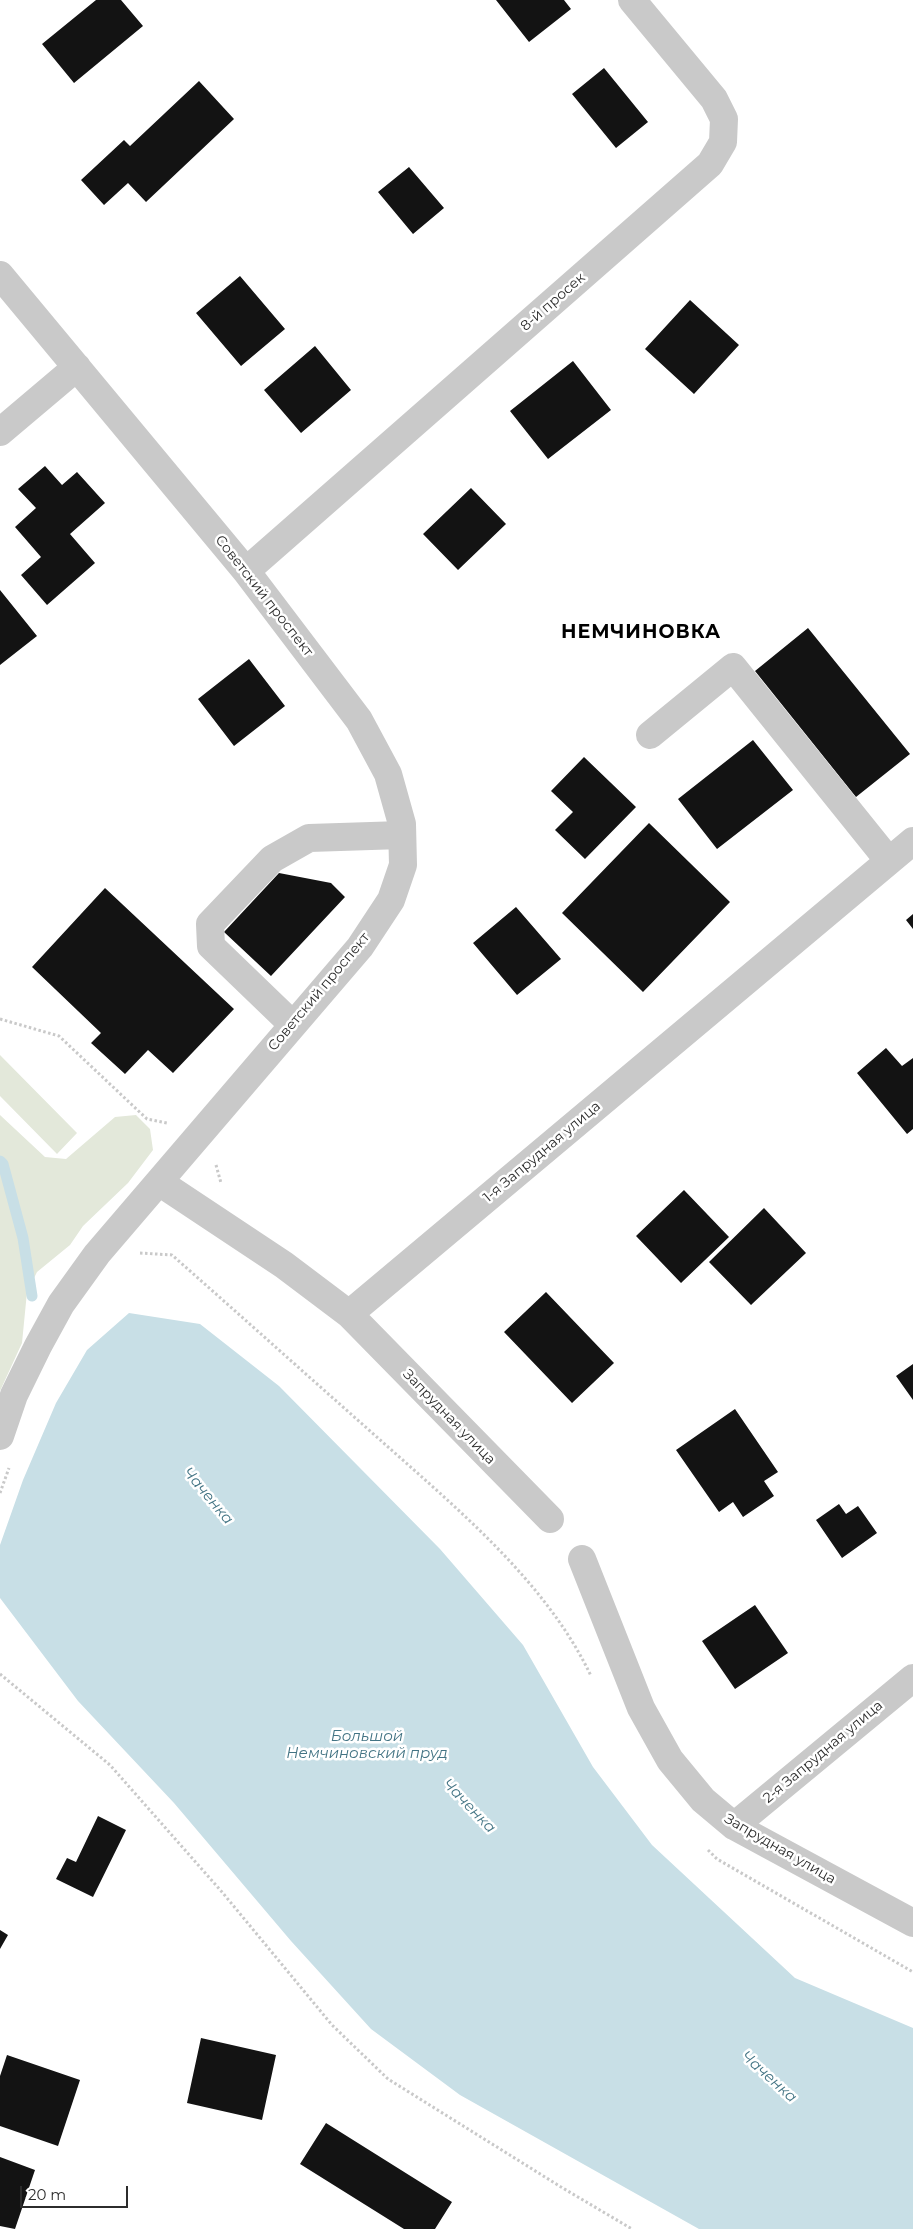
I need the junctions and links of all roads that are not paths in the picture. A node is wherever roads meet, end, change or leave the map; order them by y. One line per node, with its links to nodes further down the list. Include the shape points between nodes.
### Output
1 (632, 0): 5 (street, 8-й просек, via 714,98 724,119 724,142 710,164)
2 (0, 274): 3 (street, Советский проспект)
3 (77, 367): 4 (street); 5 (street, Советский проспект)
4 (0, 432)
5 (246, 571): 7 (street, Советский проспект, via 359,720 388,774)
6 (650, 735): 9 (street, via 733,668)
7 (402, 835): 10 (street, Советский проспект, via 403,866 391,900 360,947); 10 (street, via 309,838 272,859 210,924 211,946)
8 (913, 841): 9 (street, 1-я Запрудная улица)
9 (889, 861): 12 (street, 1-я Запрудная улица)
10 (293, 1025): 11 (street, Советский проспект)
11 (159, 1182): 12 (street); 13 (street, Советский проспект, via 97,1254 61,1304 14,1395)
12 (349, 1314): 14 (street, Запрудная улица)
13 (0, 1436)
14 (550, 1520)
15 (582, 1559): 17 (street, Запрудная улица, via 641,1708 670,1760 703,1800)
16 (913, 1678): 17 (street, 2-я Запрудная улица)
17 (734, 1826): 18 (street, Запрудная улица)
18 (913, 1923)

